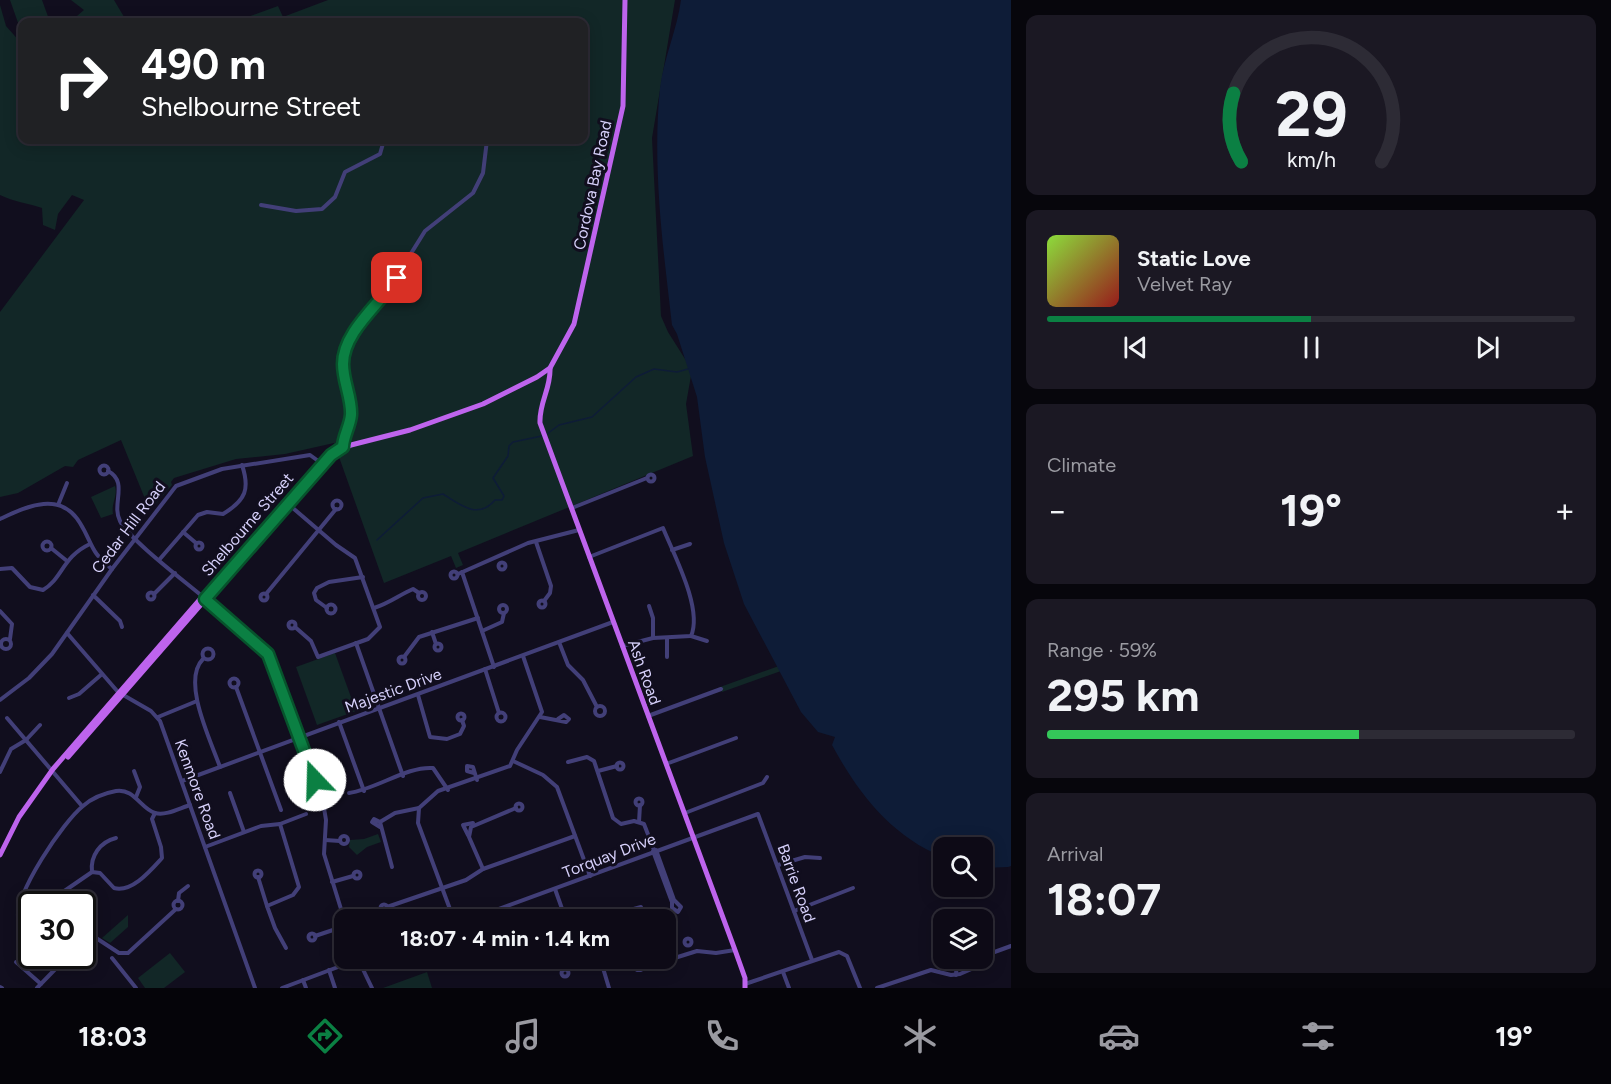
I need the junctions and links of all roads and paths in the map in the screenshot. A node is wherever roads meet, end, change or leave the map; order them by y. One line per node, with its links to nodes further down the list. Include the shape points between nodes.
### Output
1 (625, 0): 5 (main road, Cordova Bay Road, via 623,106 574,324)
2 (383, 144): 4 (street, via 380,154 345,172 335,197 322,209 296,211)
3 (486, 144): 6 (street, via 483,173 473,193 425,231 382,300 349,338 343,367 351,415)
4 (261, 206)
5 (550, 368): 6 (main road, via 483,404); 15 (main road, Ash Road, via 551,384 540,411 544,436)
6 (343, 447): 7 (main road, Shelbourne Street)
7 (322, 464): 8 (street, Cedar Hill Road, via 310,455); 12 (main road, Shelbourne Street)
8 (242, 465): 19 (street, via 248,484 245,494 223,514 198,515); 20 (street, Cedar Hill Road, via 178,484)
9 (108, 471): 20 (street, via 115,476 120,491 116,506 119,519)
10 (648, 478): 15 (street)
11 (67, 483): 13 (street)
12 (286, 502): 18 (street); 40 (main road, Shelbourne Street)
13 (58, 505): 16 (street, via 37,503); 23 (street, via 75,517)
14 (336, 509): 18 (street)
15 (571, 509): 17 (main road, Ash Road)
16 (0, 519)
17 (579, 530): 21 (street); 28 (main road, Ash Road)
18 (318, 531): 35 (street, via 352,555); 38 (street)
19 (183, 532): 22 (street); 29 (street)
20 (135, 538): 29 (street); 32 (street, Cedar Hill Road)
21 (536, 542): 27 (street); 41 (street, via 550,586)
22 (196, 543)
23 (90, 544): 30 (street, via 74,552); 32 (street, via 97,557)
24 (690, 544): 26 (street)
25 (51, 548): 30 (street)
26 (672, 550): 28 (street, via 663,528); 54 (street, via 692,604 695,618)
27 (497, 555): 31 (street); 47 (street, via 460,573)
28 (589, 557): 48 (main road, Ash Road)
29 (159, 560): 34 (street)
30 (68, 561): 33 (street, via 50,585 39,590 30,587 12,568)
31 (500, 562)
32 (112, 568): 39 (street, Cedar Hill Road)
33 (0, 569)
34 (175, 573): 37 (street); 40 (street)
35 (363, 577): 43 (street, via 325,583 317,588 314,597); 44 (street)
36 (419, 593): 44 (street, via 413,589)
37 (154, 594)
38 (266, 594)
39 (93, 596): 49 (street); 53 (street, Cedar Hill Road)
40 (203, 597): 72 (main road, Shelbourne Street); 88 (street, via 268,654)
41 (544, 601)
42 (649, 606): 55 (street)
43 (327, 608)
44 (374, 609): 60 (street, via 378,631)
45 (0, 611): 56 (street, via 12,624)
46 (504, 613): 51 (street, via 502,622)
47 (478, 618): 51 (street); 52 (street)
48 (613, 622): 59 (street, Majestic Drive); 62 (main road, Ash Road)
49 (122, 627)
50 (295, 627): 60 (street, via 311,641 318,657)
51 (482, 631): 67 (street)
52 (432, 632): 61 (street); 64 (street, via 419,637)
53 (67, 633): 69 (street); 75 (street, Cedar Hill Road, via 42,667)
54 (691, 636): 57 (street); 58 (street)
55 (653, 638): 57 (street); 62 (street)
56 (10, 639)
57 (667, 639): 65 (street)
58 (707, 641)
59 (559, 642): 63 (street, Majestic Drive); 77 (street, via 568,665 584,680)
60 (356, 643): 78 (street)
61 (436, 644)
62 (622, 646): 80 (main road, Ash Road)
63 (523, 656): 67 (street, Majestic Drive); 82 (street, via 542,712)
64 (404, 657)
65 (667, 657)
66 (203, 659): 76 (street, via 194,681)
67 (494, 667): 68 (street, Majestic Drive)
68 (485, 669): 73 (street, Majestic Drive); 79 (street)
69 (102, 674): 72 (street); 74 (street)
70 (236, 687): 91 (street)
71 (721, 689): 80 (street)
72 (120, 694): 81 (street); 101 (main road, Shelbourne Street)
73 (418, 695): 78 (street, Majestic Drive); 85 (street, via 430,738 447,739 460,734)
74 (69, 698)
75 (0, 700)
76 (197, 701): 81 (street); 97 (street)
77 (597, 707)
78 (378, 708): 86 (street, Majestic Drive); 103 (street)
79 (499, 713)
80 (647, 716): 95 (main road, Ash Road)
81 (158, 717): 106 (street, Kenmore Road)
82 (540, 717): 84 (street); 93 (street)
83 (7, 718): 90 (street)
84 (558, 719)
85 (462, 720)
86 (339, 722): 88 (street, Majestic Drive); 108 (street)
87 (40, 725): 90 (street)
88 (298, 738): 91 (street, Majestic Drive); 130 (street, via 325,811)
89 (736, 738): 95 (street)
90 (26, 740): 92 (street, via 11,749); 101 (street)
91 (260, 752): 97 (street, Majestic Drive); 117 (street)
92 (2, 761): 100 (street)
93 (513, 761): 105 (street, via 502,771); 126 (street, via 543,775 557,787)
94 (568, 762): 99 (street, via 587,757 594,761)
95 (666, 764): 120 (main road, Ash Road)
96 (616, 766): 99 (street)
97 (220, 767): 106 (street, Majestic Drive)
98 (134, 771): 111 (street, via 140,786)
99 (598, 771): 122 (street, via 613,818 621,824)
100 (0, 772)
101 (52, 773): 114 (street); 134 (main road, Shelbourne Street, via 20,817)
102 (474, 773): 105 (street)
103 (403, 776): 107 (street, via 419,767 433,768); 108 (street)
104 (767, 777): 120 (street, via 763,783)
105 (477, 780): 107 (street)
106 (182, 781): 112 (street, Kenmore Road)
107 (448, 790): 115 (street, via 431,795)
108 (364, 791): 110 (street)
109 (231, 793): 125 (street)
110 (349, 793)
111 (136, 797): 114 (street, via 116,791); 118 (street)
112 (190, 805): 118 (street); 132 (street, Kenmore Road)
113 (640, 805): 122 (street)
114 (82, 806): 148 (street, via 61,830 30,877)
115 (419, 808): 137 (street, via 395,813 380,824); 145 (street, via 418,823)
116 (516, 808): 123 (street)
117 (281, 810)
118 (155, 813): 139 (street, via 153,824 163,852 158,863 127,889 114,888 100,873)
119 (306, 813): 124 (street)
120 (685, 813): 127 (main road, Ash Road)
121 (758, 814): 127 (street, Torquay Drive); 136 (street, Barrie Road)
122 (639, 822): 133 (street, via 647,829)
123 (474, 823): 128 (street); 128 (street, via 463,825)
124 (280, 824): 125 (street); 150 (street, via 299,887 293,895)
125 (244, 832): 132 (street)
126 (575, 836): 138 (street); 141 (street)
127 (694, 836): 133 (street, Torquay Drive); 165 (main road, Ash Road)
128 (469, 837): 138 (street)
129 (116, 838): 139 (street, via 94,853 90,862)
130 (325, 840): 131 (street); 143 (street, via 324,854)
131 (340, 841)
132 (205, 847): 184 (street, Kenmore Road)
133 (654, 850): 133 (street, via 672,908 678,912 681,907); 141 (street, Torquay Drive)
134 (0, 855)
135 (820, 858): 136 (street, via 805,857)
136 (778, 865): 158 (street, Barrie Road)
137 (392, 867)
138 (483, 869): 145 (street)
139 (92, 872): 149 (street)
140 (353, 876): 143 (street)
141 (590, 876): 146 (street, Torquay Drive)
142 (258, 877): 150 (street)
143 (332, 882): 153 (street)
144 (188, 886): 161 (street, via 179,893 182,906 128,953 118,953)
145 (443, 888): 151 (street); 154 (street)
146 (555, 888): 155 (street, Torquay Drive); 156 (street)
147 (853, 888): 158 (street)
148 (25, 891)
149 (64, 891)
150 (267, 906): 164 (street)
151 (387, 907)
152 (641, 907): 157 (street)
153 (340, 909)
154 (450, 909)
155 (499, 909)
156 (562, 909)
157 (634, 909)
158 (794, 911): 169 (street, Barrie Road)
159 (334, 928): 160 (street)
160 (315, 936)
161 (96, 938)
162 (689, 945): 166 (street)
163 (1011, 946): 178 (street, via 989,954 973,969)
164 (286, 948)
165 (735, 950): 166 (street); 181 (main road, Ash Road)
166 (691, 952): 167 (street)
167 (676, 957)
168 (112, 958): 183 (street)
169 (812, 960): 177 (street); 191 (street, via 843,953)
170 (16, 962): 180 (street)
171 (334, 968): 176 (street)
172 (55, 969): 180 (street)
173 (363, 969): 188 (street)
174 (603, 969): 189 (street)
175 (956, 969): 178 (street)
176 (329, 970): 179 (street); 187 (street)
177 (783, 971): 181 (street); 190 (street)
178 (956, 975): 192 (street, via 932,970)
179 (303, 980): 185 (street); 186 (street)
180 (41, 984): 182 (street)
181 (745, 986)
182 (37, 988)
183 (136, 988)
184 (255, 988)
185 (282, 988)
186 (306, 988)
187 (335, 988)
188 (372, 988)
189 (609, 988)
190 (789, 988)
191 (860, 988)
192 (877, 988)

